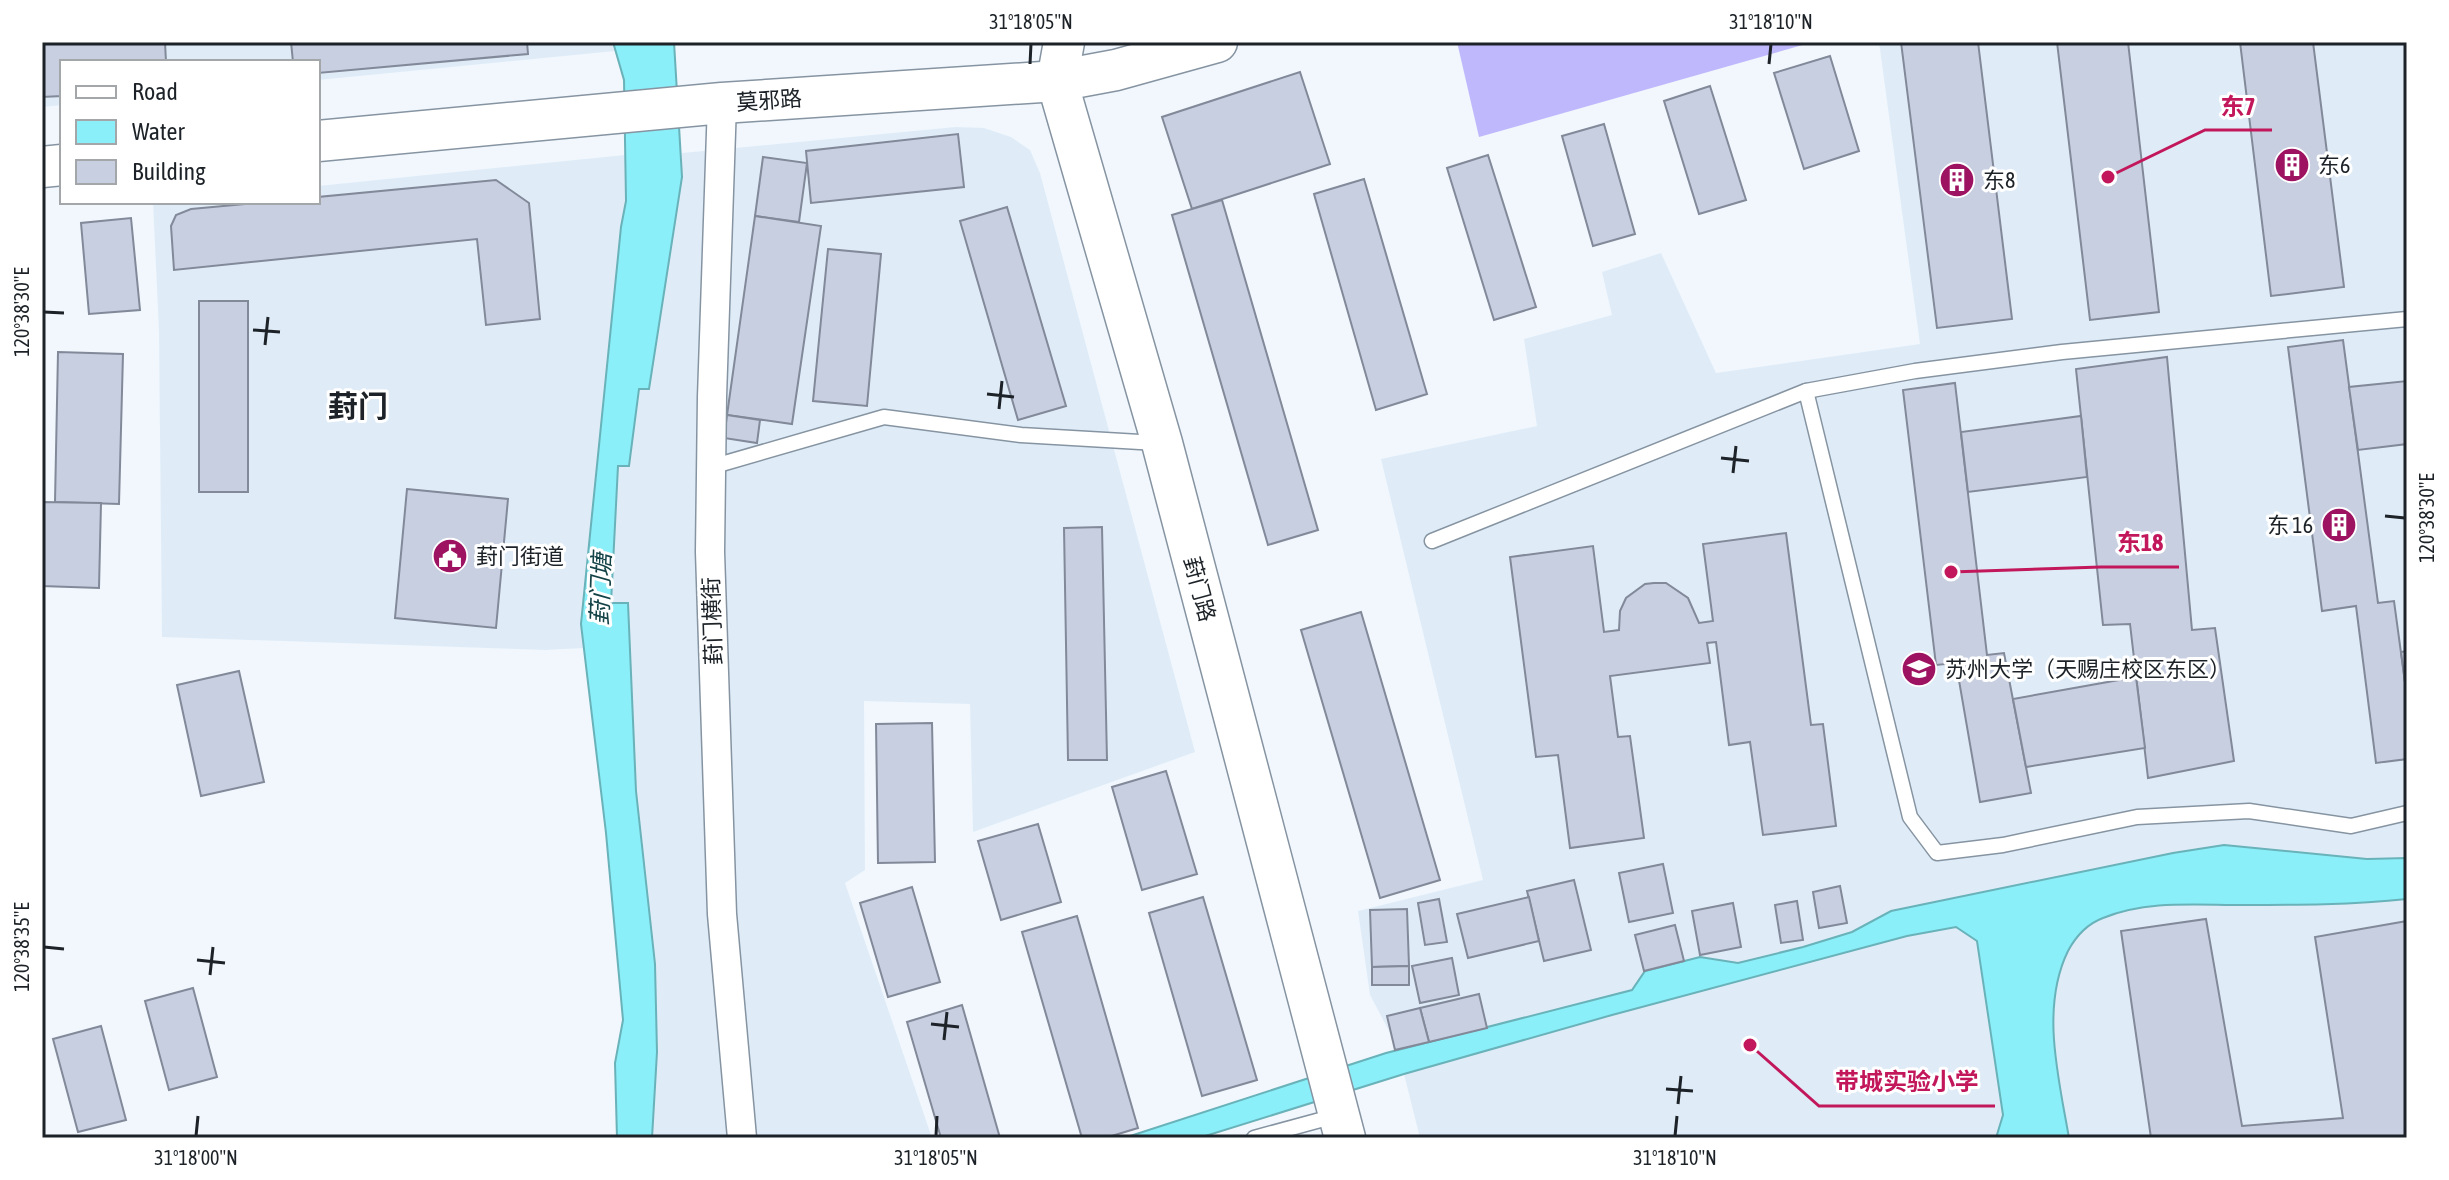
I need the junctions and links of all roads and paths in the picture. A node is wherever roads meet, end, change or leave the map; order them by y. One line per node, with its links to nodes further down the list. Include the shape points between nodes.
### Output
1 (1064, 42): 3 (main road, 葑门路)
2 (1217, 42): 3 (main road, 莫邪路)
3 (1057, 81): 4 (main road, 莫邪路); 8 (main road, 葑门路)
4 (709, 104): 5 (main road, 莫邪路); 9 (street, 葑门横街)
5 (320, 141)
6 (2407, 319): 7 (lane, via 2062,352)
7 (1806, 391): 10 (lane); 11 (lane, via 1910,817 1937,853 2137,817 2249,811 2351,826)
8 (1162, 443): 9 (lane, via 1021,435 884,417); 12 (main road, 葑门路)
9 (711, 467): 13 (street, 葑门横街, via 722,914)
10 (1432, 541)
11 (2407, 813)
12 (1340, 1118): 14 (lane)
13 (742, 1138)
14 (1254, 1138)

